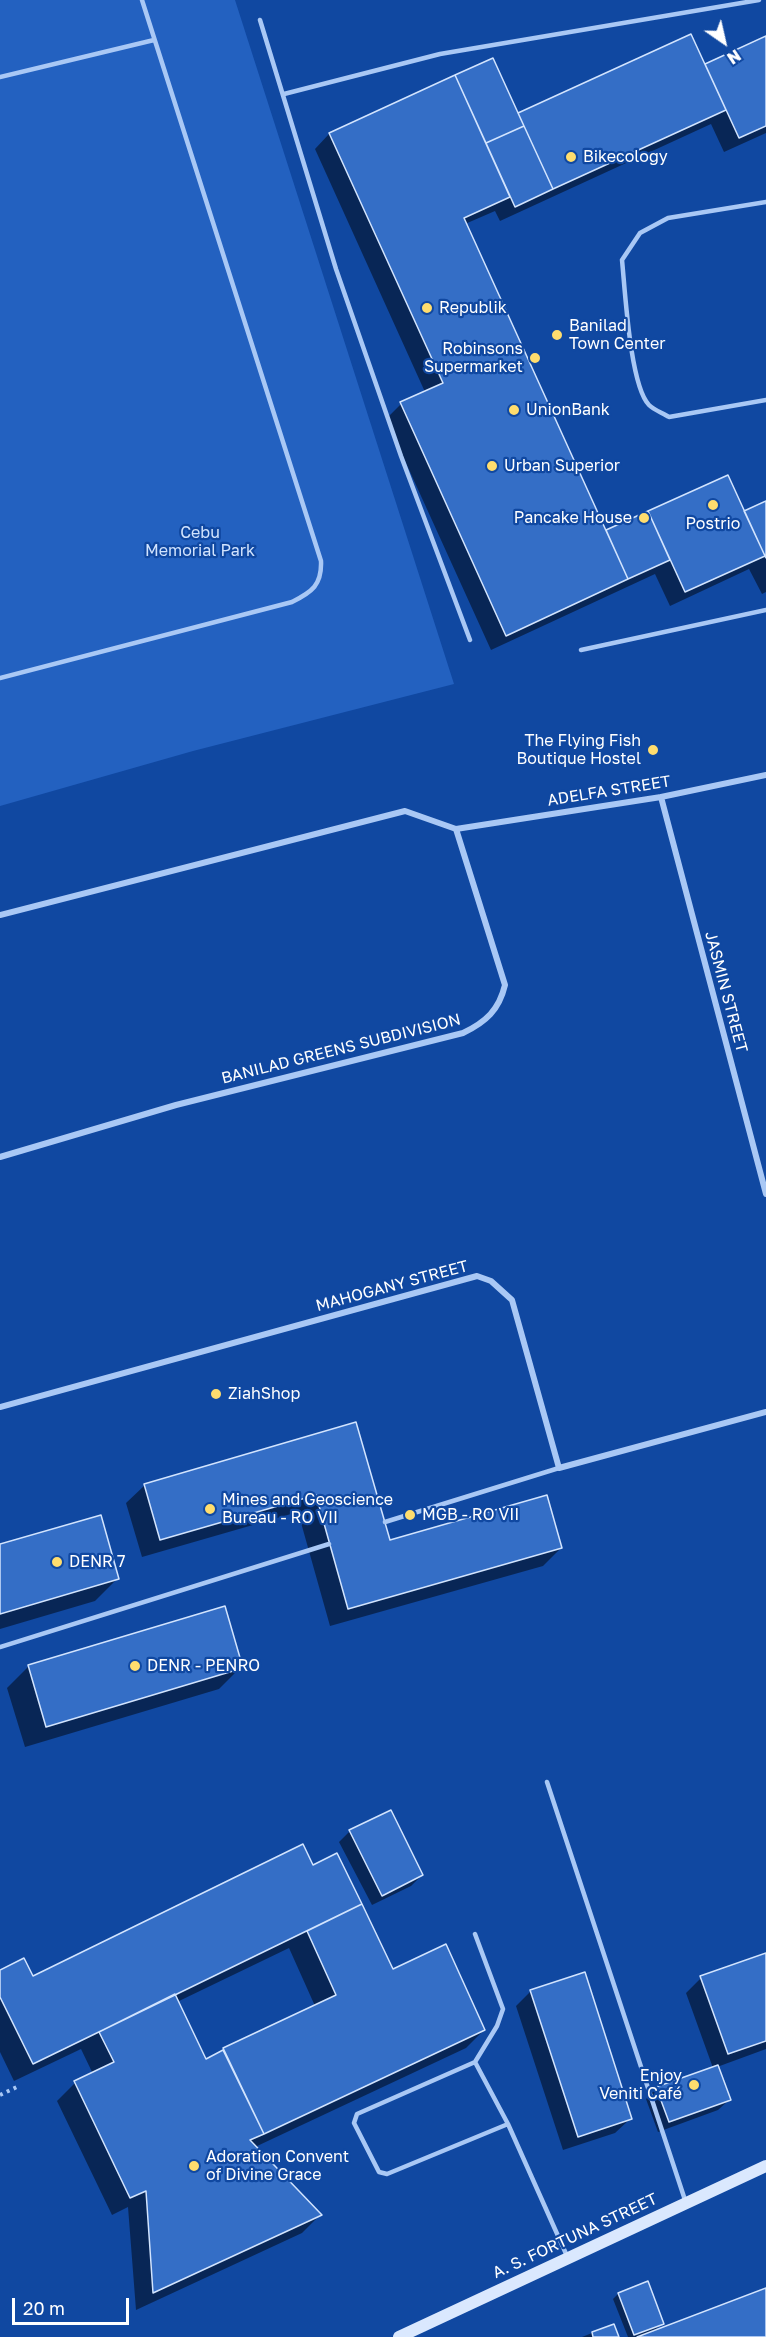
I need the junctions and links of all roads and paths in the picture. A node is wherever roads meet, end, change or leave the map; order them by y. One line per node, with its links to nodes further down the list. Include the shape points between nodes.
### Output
1 (142, 0): 4 (lane)
2 (759, 0): 6 (lane, via 440,54)
3 (260, 20): 6 (lane)
4 (154, 40): 5 (lane); 12 (lane, via 321,561 322,575 314,592 292,602)
5 (0, 77)
6 (284, 94): 10 (lane, via 336,269)
7 (766, 202): 8 (lane, via 668,218 640,233 622,260 639,383 649,404 669,417)
8 (766, 400)
9 (766, 610): 11 (lane)
10 (470, 640)
11 (581, 650)
12 (0, 678)
13 (766, 775): 14 (street, ADELFA STREET)
14 (660, 797): 15 (street, ADELFA STREET); 18 (street, JASMIN STREET)
15 (456, 829): 16 (street, via 405,811); 17 (street, BANILAD GREENS SUBDIVISION, via 505,985 502,999 480,1025 463,1033 176,1105)
16 (0, 915)
17 (0, 1157)
18 (766, 1194)
19 (0, 1407): 21 (street, MAHOGANY STREET, via 477,1276 491,1281 512,1300)
20 (766, 1412): 21 (street)
21 (559, 1468): 22 (lane)
22 (385, 1522)
23 (329, 1544): 24 (lane)
24 (0, 1647)
25 (547, 1782): 32 (lane)
26 (475, 1934): 27 (lane, via 503,2009)
27 (475, 2062): 30 (lane); 30 (lane, via 357,2114 354,2123 379,2172 393,2173)
28 (19, 2086): 29 (path)
29 (0, 2095)
30 (508, 2124): 33 (lane)
31 (766, 2166): 32 (main road, A. S. FORTUNA STREET)
32 (686, 2203): 33 (main road, A. S. FORTUNA STREET)
33 (567, 2259): 34 (main road, A. S. FORTUNA STREET)
34 (399, 2337)

